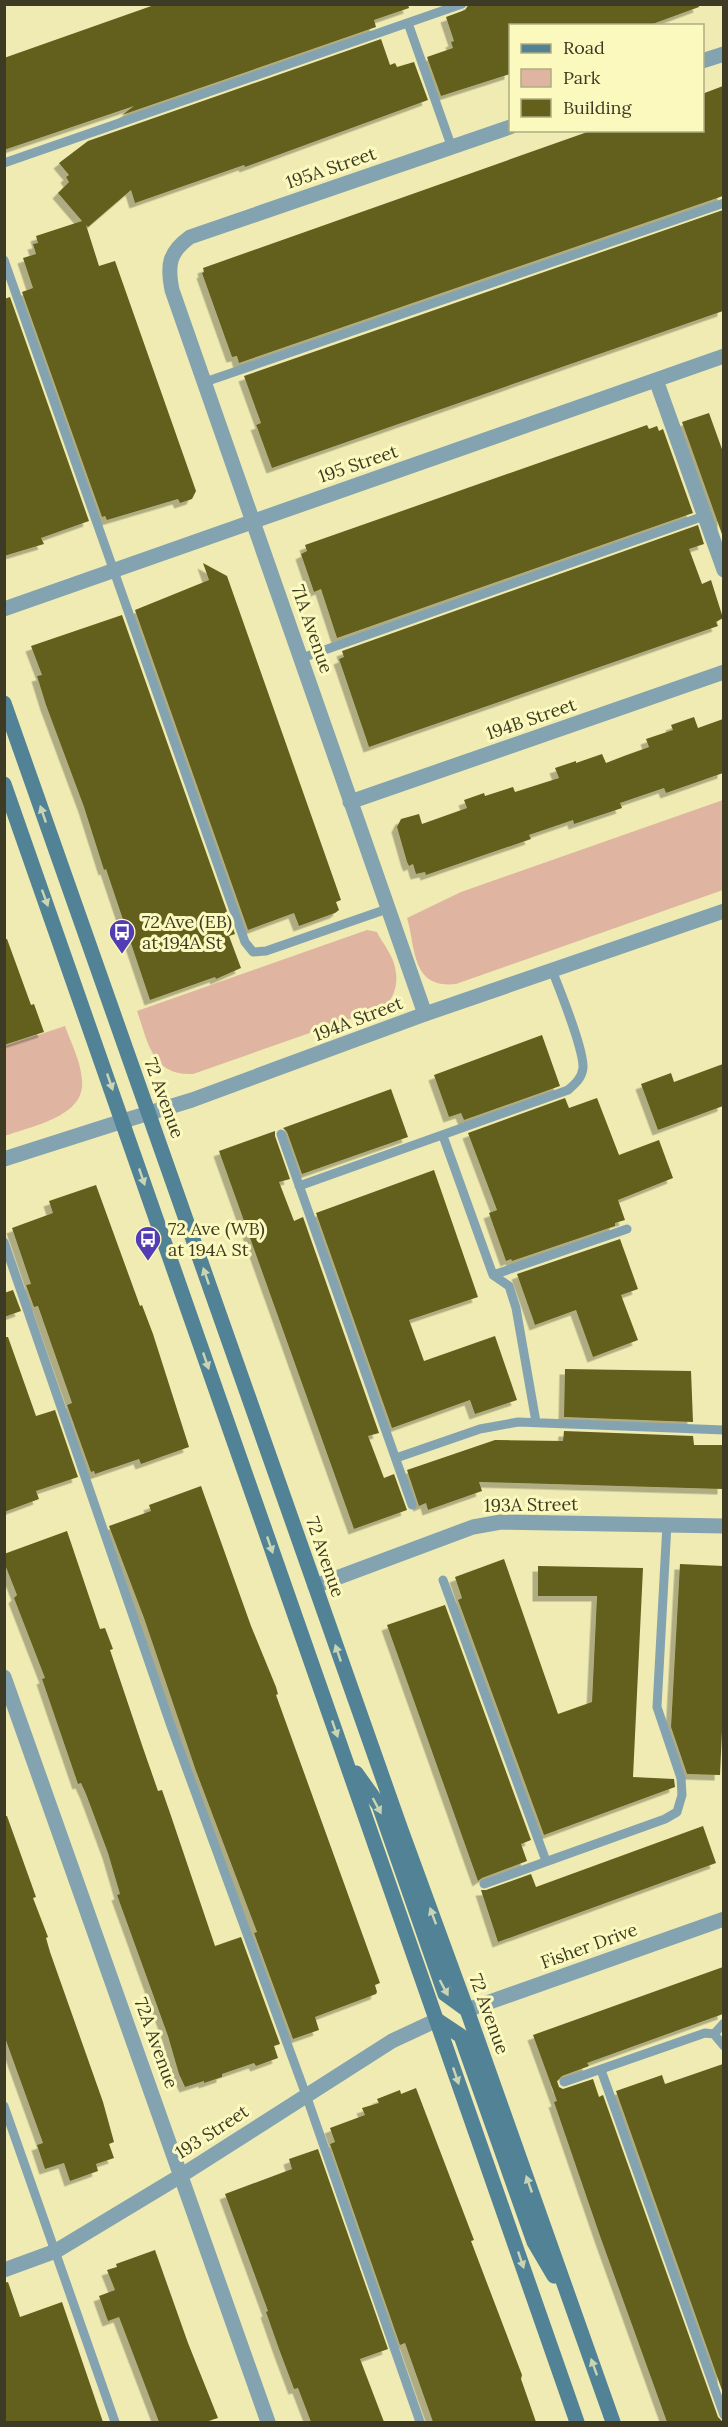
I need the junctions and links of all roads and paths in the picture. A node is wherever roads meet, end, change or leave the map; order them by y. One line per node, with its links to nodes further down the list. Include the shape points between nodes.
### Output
1 (462, 4): 2 (lane)
2 (408, 23): 6 (lane); 7 (lane)
3 (723, 54): 4 (street)
4 (704, 60)
5 (509, 127): 6 (street, 195A Street)
6 (452, 147): 9 (street, 195A Street, via 190,237)
7 (4, 163)
8 (723, 203): 13 (lane)
9 (171, 257): 13 (street, 71A Avenue, via 172,290)
10 (4, 260): 17 (lane)
11 (723, 356): 12 (street, 195 Street)
12 (656, 380): 14 (street); 15 (street, 195 Street)
13 (205, 382): 15 (street, 71A Avenue)
14 (704, 516): 16 (street); 19 (lane)
15 (254, 522): 17 (street, 195 Street); 19 (street, 71A Avenue)
16 (723, 570)
17 (114, 572): 18 (street, 195 Street); 24 (lane, via 245,942 253,952 266,951)
18 (4, 609)
19 (302, 658): 23 (street, 71A Avenue)
20 (723, 672): 23 (street, 194B Street)
21 (4, 703): 28 (main road, 72 Avenue, one-way to 21)
22 (4, 784): 29 (main road, one-way to 29)
23 (350, 802): 24 (street, 71A Avenue)
24 (387, 909): 27 (street, 71A Avenue)
25 (723, 911): 26 (street, 194A Street)
26 (552, 970): 27 (street, 194A Street); 31 (lane, via 581,1053 583,1069 579,1081 568,1090)
27 (425, 1014): 28 (street, 194A Street)
28 (148, 1114): 29 (street, 194A Street); 44 (main road, 72 Avenue, one-way to 28)
29 (123, 1121): 32 (street, 194A Street); 46 (main road, one-way to 46)
30 (281, 1134): 33 (lane)
31 (442, 1136): 33 (lane); 36 (lane)
32 (4, 1159)
33 (299, 1186): 39 (lane)
34 (627, 1229): 36 (lane)
35 (4, 1242): 57 (lane, via 171,1726)
36 (493, 1275): 37 (lane, via 509,1286 516,1308)
37 (536, 1422): 38 (lane); 39 (lane, via 501,1424)
38 (723, 1430)
39 (396, 1458): 40 (lane)
40 (412, 1505)
41 (667, 1524): 42 (street, 193A Street); 44 (street, 193A Street, via 486,1524); 47 (lane, via 657,1707 681,1778 677,1812 665,1820)
42 (723, 1526)
43 (443, 1580): 47 (lane)
44 (315, 1586): 50 (main road, 72 Avenue, one-way to 44)
45 (4, 1677): 59 (street, 72A Avenue)
46 (345, 1757): 50 (main road, one-way to 50, via 379,1805 445,1994); 51 (main road)
47 (546, 1861): 48 (lane)
48 (484, 1884)
49 (723, 1919): 50 (street, Fisher Drive)
50 (467, 2010): 62 (main road, 72 Avenue, one-way to 50)
51 (437, 2020): 57 (street, 193 Street, via 392,2041); 62 (main road, via 461,2036 534,2242); 67 (main road, one-way to 67)
52 (723, 2023): 53 (lane)
53 (714, 2034): 54 (lane); 55 (lane, via 705,2033)
54 (723, 2046)
55 (600, 2070): 56 (lane); 63 (lane)
56 (564, 2082)
57 (306, 2095): 59 (street, 193 Street); 66 (lane)
58 (4, 2106): 60 (lane)
59 (182, 2175): 60 (street, 193 Street); 65 (street, 72A Avenue)
60 (56, 2251): 61 (street, 193 Street); 64 (lane)
61 (4, 2270)
62 (572, 2307): 68 (main road, 72 Avenue, one-way to 62)
63 (723, 2415)
64 (115, 2422)
65 (268, 2422)
66 (420, 2422)
67 (577, 2422)
68 (613, 2422)

